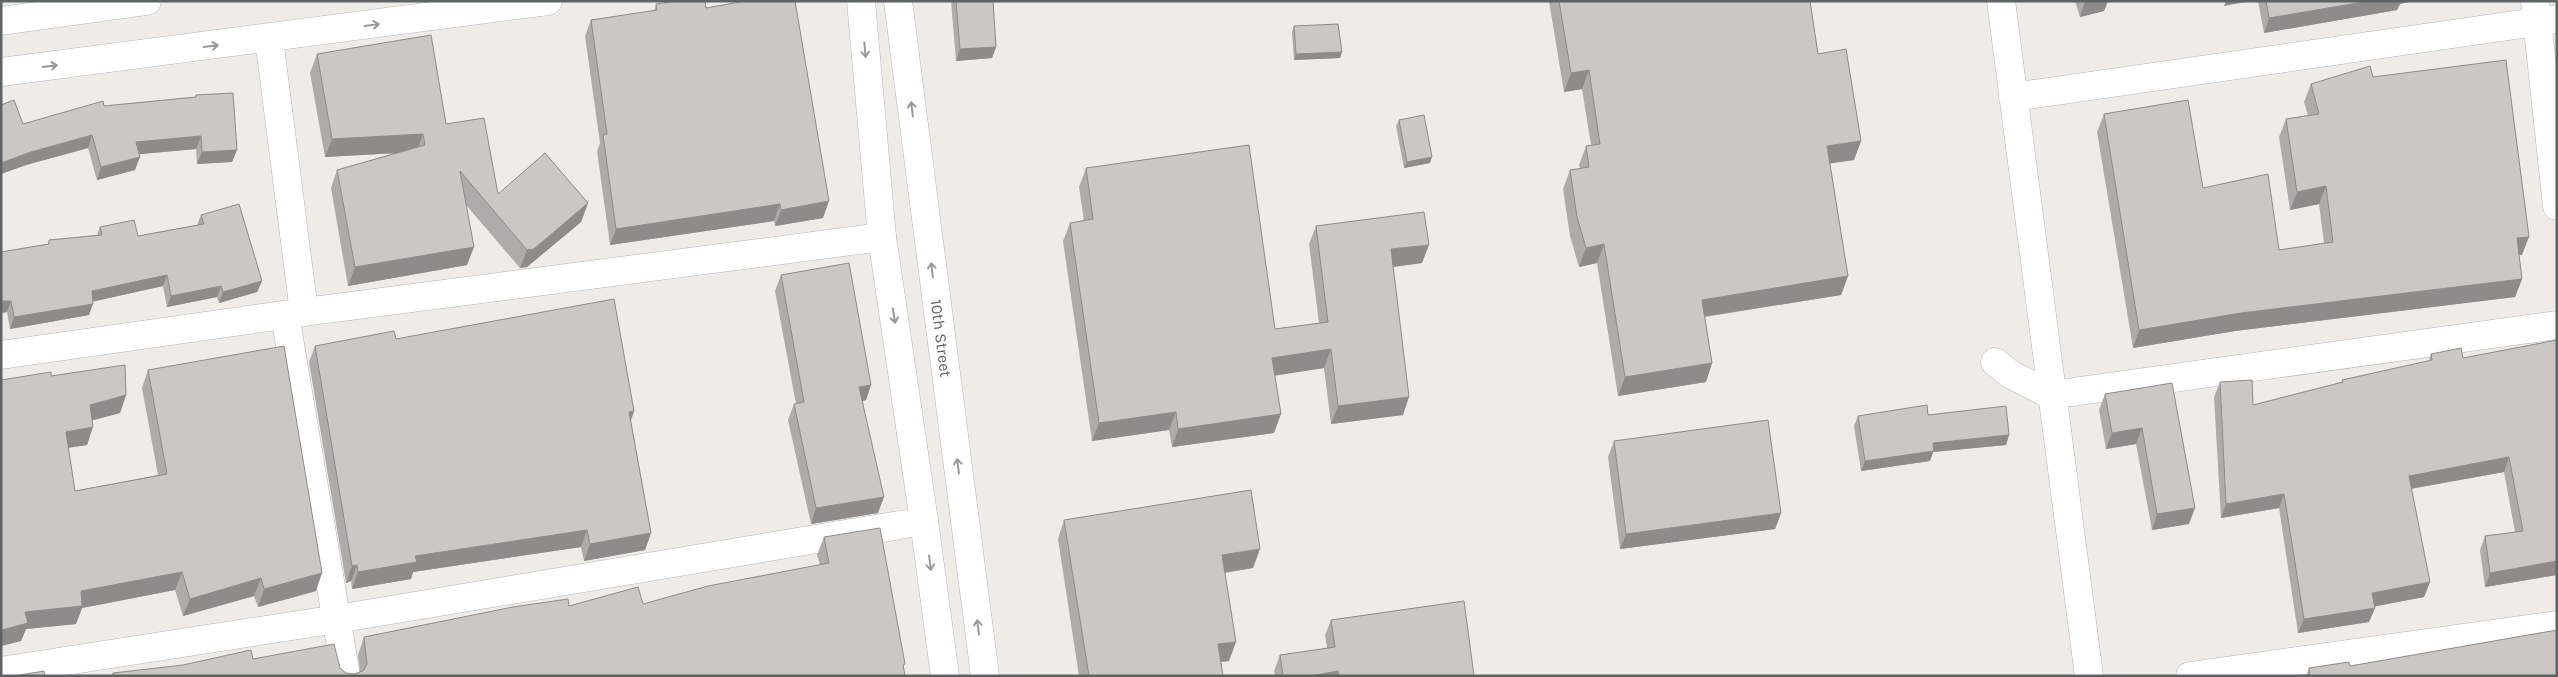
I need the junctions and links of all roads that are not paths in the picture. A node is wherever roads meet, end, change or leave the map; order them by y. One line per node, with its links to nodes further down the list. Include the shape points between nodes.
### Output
1 (147, 1): 7 (street)
2 (548, 1): 8 (street, one-way to 2)
3 (861, 1): 12 (street, one-way to 12)
4 (898, 1): 24 (street, 10th Street, one-way to 4)
5 (2001, 1): 10 (street)
6 (2543, 14): 10 (street); 11 (street)
7 (1, 21)
8 (269, 39): 9 (street, one-way to 8); 13 (street)
9 (1, 72)
10 (2013, 97): 17 (street)
11 (2557, 206)
12 (882, 236): 13 (street); 18 (street, one-way to 18)
13 (294, 313): 15 (street); 19 (street)
14 (2557, 325): 17 (street)
15 (1, 355)
16 (1995, 362): 17 (street, via 2010,374)
17 (2051, 395): 25 (street)
18 (924, 521): 19 (street); 23 (street, one-way to 23)
19 (337, 619): 21 (street); 22 (street)
20 (2557, 625): 26 (street)
21 (1, 671)
22 (346, 676)
23 (944, 676)
24 (985, 676)
25 (2089, 676)
26 (2190, 676)

